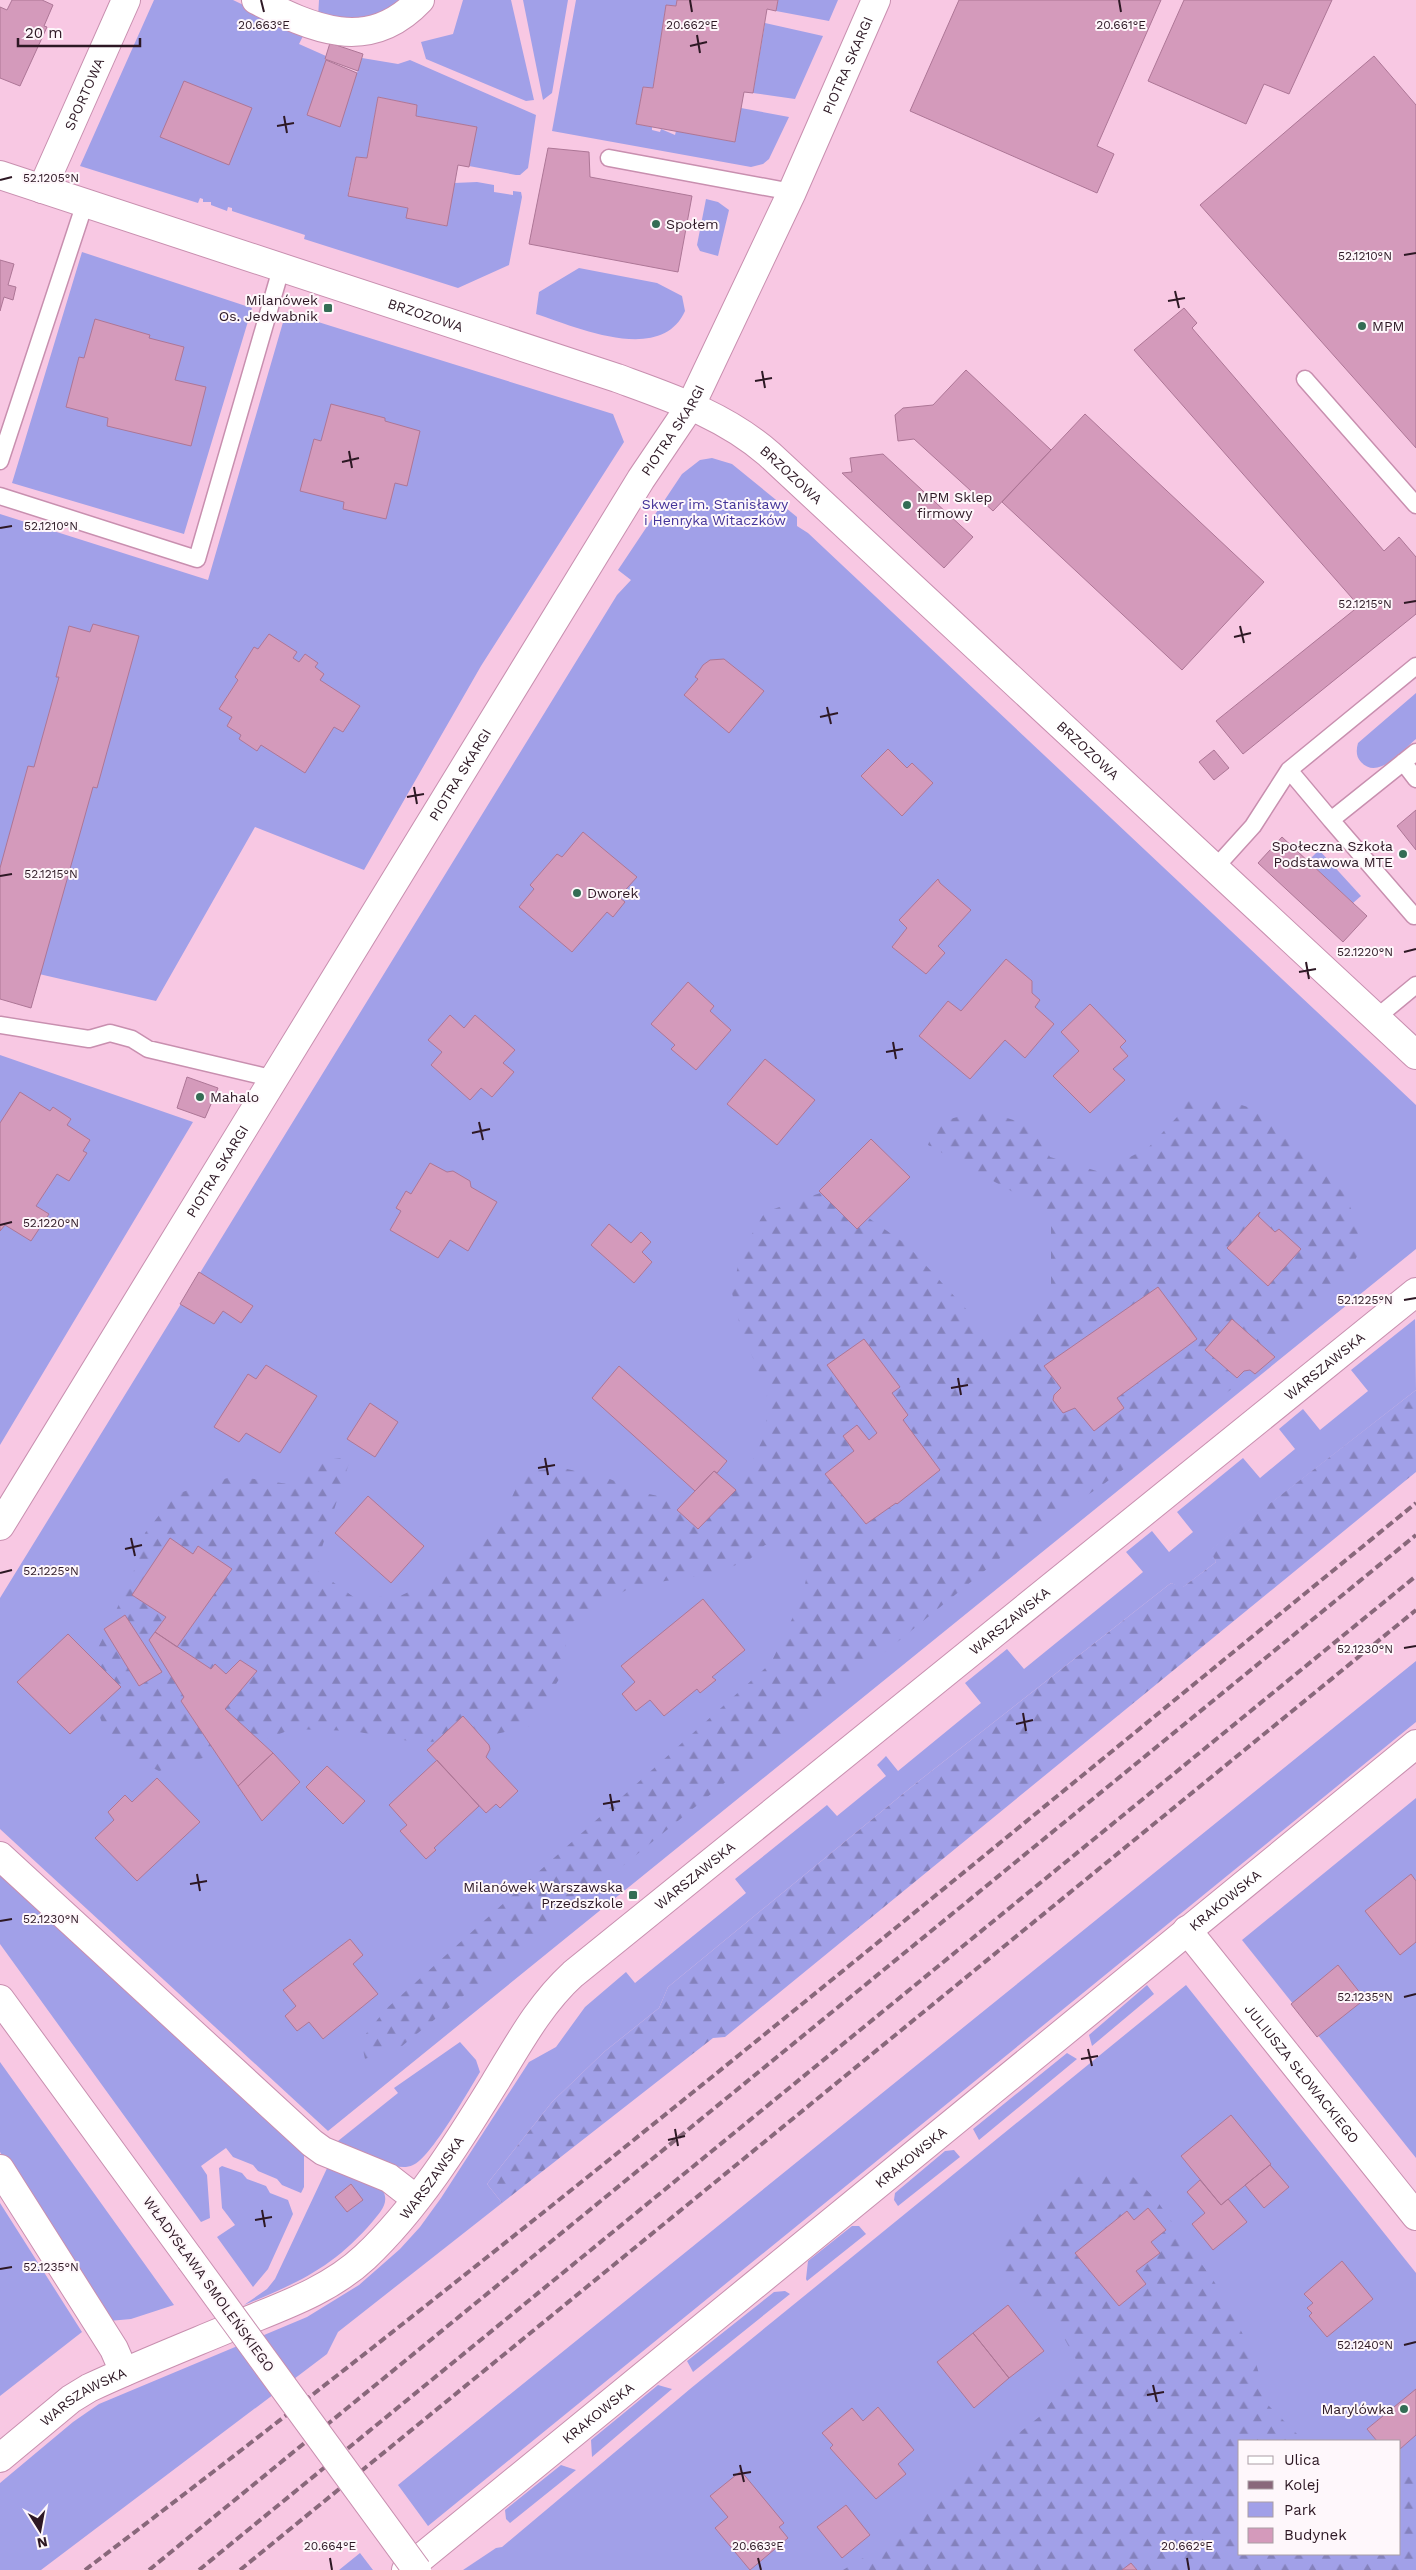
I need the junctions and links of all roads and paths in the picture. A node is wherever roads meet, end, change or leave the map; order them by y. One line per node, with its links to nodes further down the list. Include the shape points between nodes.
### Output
1 (126, 0): 7 (street, SPORTOWA)
2 (256, 0): 3 (street, via 303,23 344,32 377,28 408,13)
3 (420, 0)
4 (876, 0): 8 (street, PIOTRA SKARGI)
5 (609, 158): 8 (lane)
6 (0, 175): 7 (street, BRZOZOWA)
7 (42, 189): 9 (street, BRZOZOWA)
8 (792, 192): 12 (street, PIOTRA SKARGI)
9 (84, 203): 10 (street, BRZOZOWA); 13 (lane)
10 (281, 269): 12 (street, BRZOZOWA); 14 (lane, via 197,559)
11 (1305, 379): 15 (lane)
12 (691, 405): 22 (street, BRZOZOWA, via 725,422 762,448); 28 (street, PIOTRA SKARGI, via 636,487)
13 (0, 461)
14 (0, 496)
15 (1416, 505)
16 (1416, 666): 19 (lane)
17 (1416, 752): 18 (lane)
18 (1403, 762): 20 (lane); 21 (lane)
19 (1289, 770): 21 (lane); 22 (lane, via 1253,826)
20 (1416, 779)
21 (1331, 820): 23 (lane)
22 (1214, 868): 25 (street, BRZOZOWA)
23 (1414, 916)
24 (1416, 984): 25 (lane)
25 (1376, 1018): 27 (street, BRZOZOWA)
26 (0, 1025): 28 (lane, via 89,1039 110,1033 132,1039 148,1050)
27 (1416, 1055)
28 (275, 1079): 30 (street, PIOTRA SKARGI)
29 (1416, 1292): 36 (street, WARSZAWSKA, via 573,1974 543,2006)
30 (0, 1526)
31 (1416, 1744): 33 (street, KRAKOWSKA)
32 (0, 1856): 36 (street, via 312,2143 323,2151 389,2178)
33 (1187, 1930): 37 (street, JULIUSZA SŁOWACKIEGO); 40 (street, KRAKOWSKA)
34 (0, 1999): 41 (street, WŁADYSŁAWA SMOLEŃSKIEGO, bridge)
35 (0, 2169): 38 (street, via 114,2349)
36 (416, 2199): 38 (street, WARSZAWSKA, via 384,2236 343,2275 290,2303)
37 (1416, 2216)
38 (124, 2372): 39 (street, WARSZAWSKA, via 71,2399)
39 (0, 2458)
40 (406, 2570)
41 (417, 2570)

